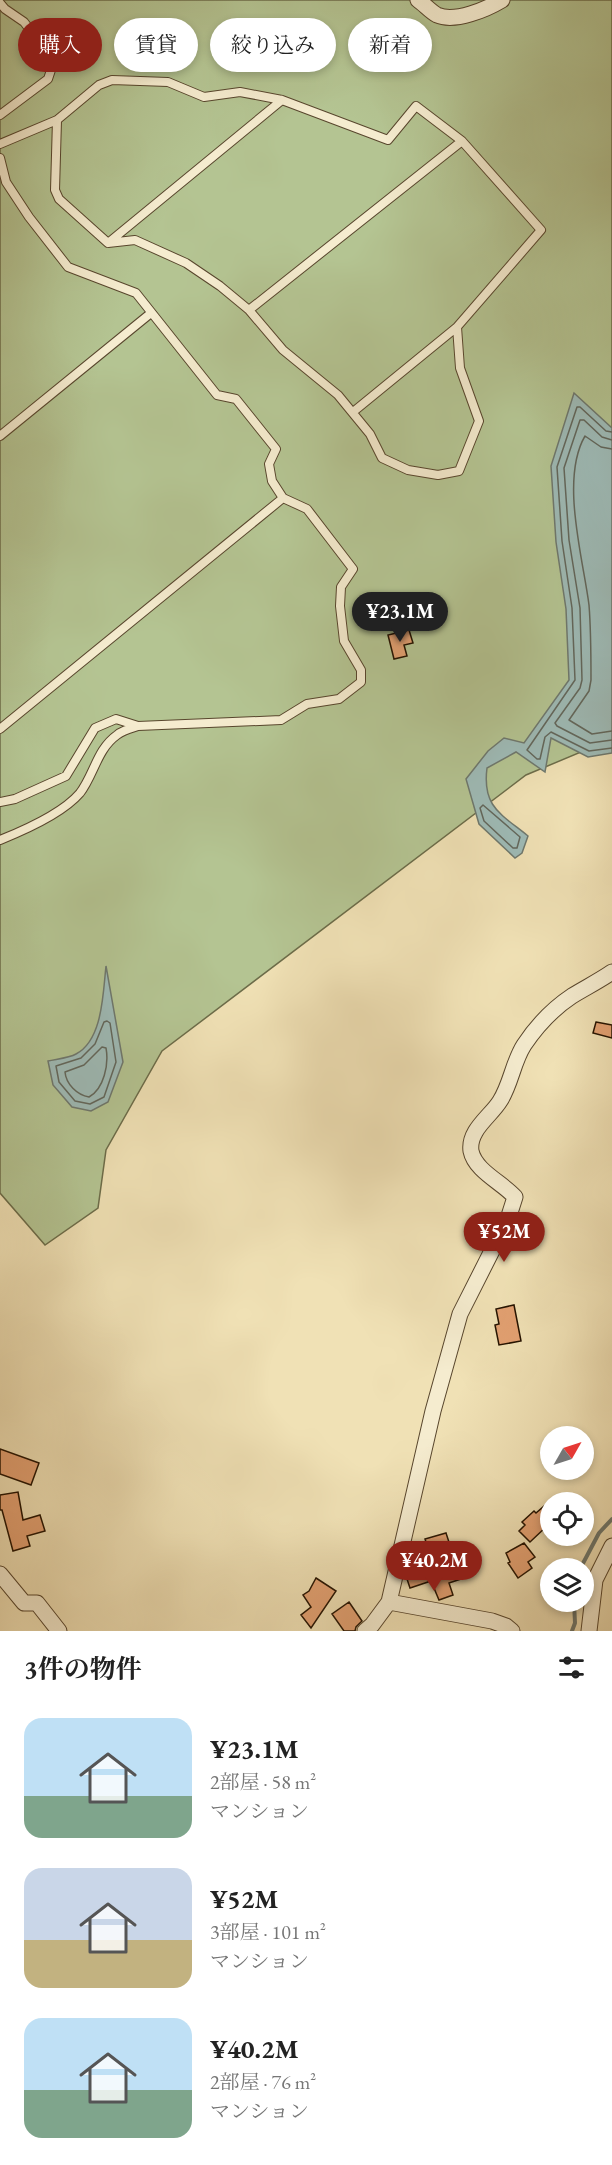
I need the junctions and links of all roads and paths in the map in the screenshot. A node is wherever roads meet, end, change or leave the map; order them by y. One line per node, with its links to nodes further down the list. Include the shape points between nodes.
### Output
1 (418, 0): 2 (street, via 438,16 461,16)
2 (502, 0)
3 (0, 3): 5 (lane, via 24,22 54,60 48,79)
4 (282, 100): 6 (lane, via 240,92 204,97 168,82 112,80); 7 (lane, via 388,140 416,106); 10 (lane)
5 (0, 115)
6 (57, 120): 8 (lane); 10 (lane, via 55,190 59,199)
7 (462, 141): 11 (lane); 13 (lane, via 541,230)
8 (0, 144)
9 (0, 158): 12 (lane, via 6,182 68,267 136,292)
10 (108, 243): 11 (lane, via 135,240 186,262)
11 (249, 310): 14 (lane, via 283,350)
12 (151, 313): 15 (lane); 16 (lane, via 217,395 236,399 276,449 269,464 272,481)
13 (458, 327): 14 (lane); 14 (lane, via 460,368 479,421 459,471 438,475 418,472 382,458)
14 (353, 412)
15 (0, 436)
16 (283, 498): 17 (lane, via 307,509 353,569 341,587 340,606 344,641 361,670 360,682 339,699 307,704 281,720); 18 (lane)
17 (138, 726): 19 (lane, via 116,719 95,728 66,776); 20 (lane, via 117,734 100,754 80,792 65,807)
18 (0, 729)
19 (0, 802)
20 (0, 840)
21 (612, 972): 24 (street, via 571,997 541,1023 523,1047 502,1099 473,1137 471,1150 476,1163 515,1197 508,1219 460,1314)
22 (612, 1546): 28 (street, via 595,1580)
23 (0, 1574): 25 (street, via 24,1603 37,1603)
24 (389, 1602): 26 (street); 27 (street, via 492,1621)
25 (59, 1631)
26 (365, 1631)
27 (512, 1631)
28 (589, 1631)

